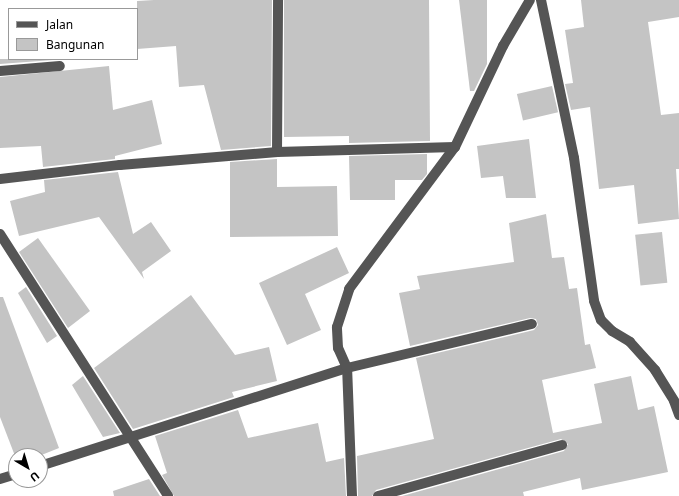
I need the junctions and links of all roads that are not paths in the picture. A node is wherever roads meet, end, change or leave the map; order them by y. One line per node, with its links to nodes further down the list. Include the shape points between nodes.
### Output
1 (278, 0): 7 (street)
2 (530, 0): 6 (street, via 503,46)
3 (541, 0): 12 (street, via 574,158 594,301 601,320 612,331 630,342 655,370 674,401)
4 (60, 66): 5 (street)
5 (0, 71)
6 (455, 147): 7 (street); 11 (street, via 349,289 338,327 338,348)
7 (277, 152): 8 (street, via 120,165)
8 (0, 179)
9 (0, 234): 13 (street)
10 (532, 324): 11 (street)
11 (347, 368): 13 (street); 17 (street)
12 (679, 415)
13 (132, 437): 15 (street); 16 (street)
14 (562, 445): 18 (street)
15 (48, 463)
16 (168, 496)
17 (352, 496)
18 (378, 496)

